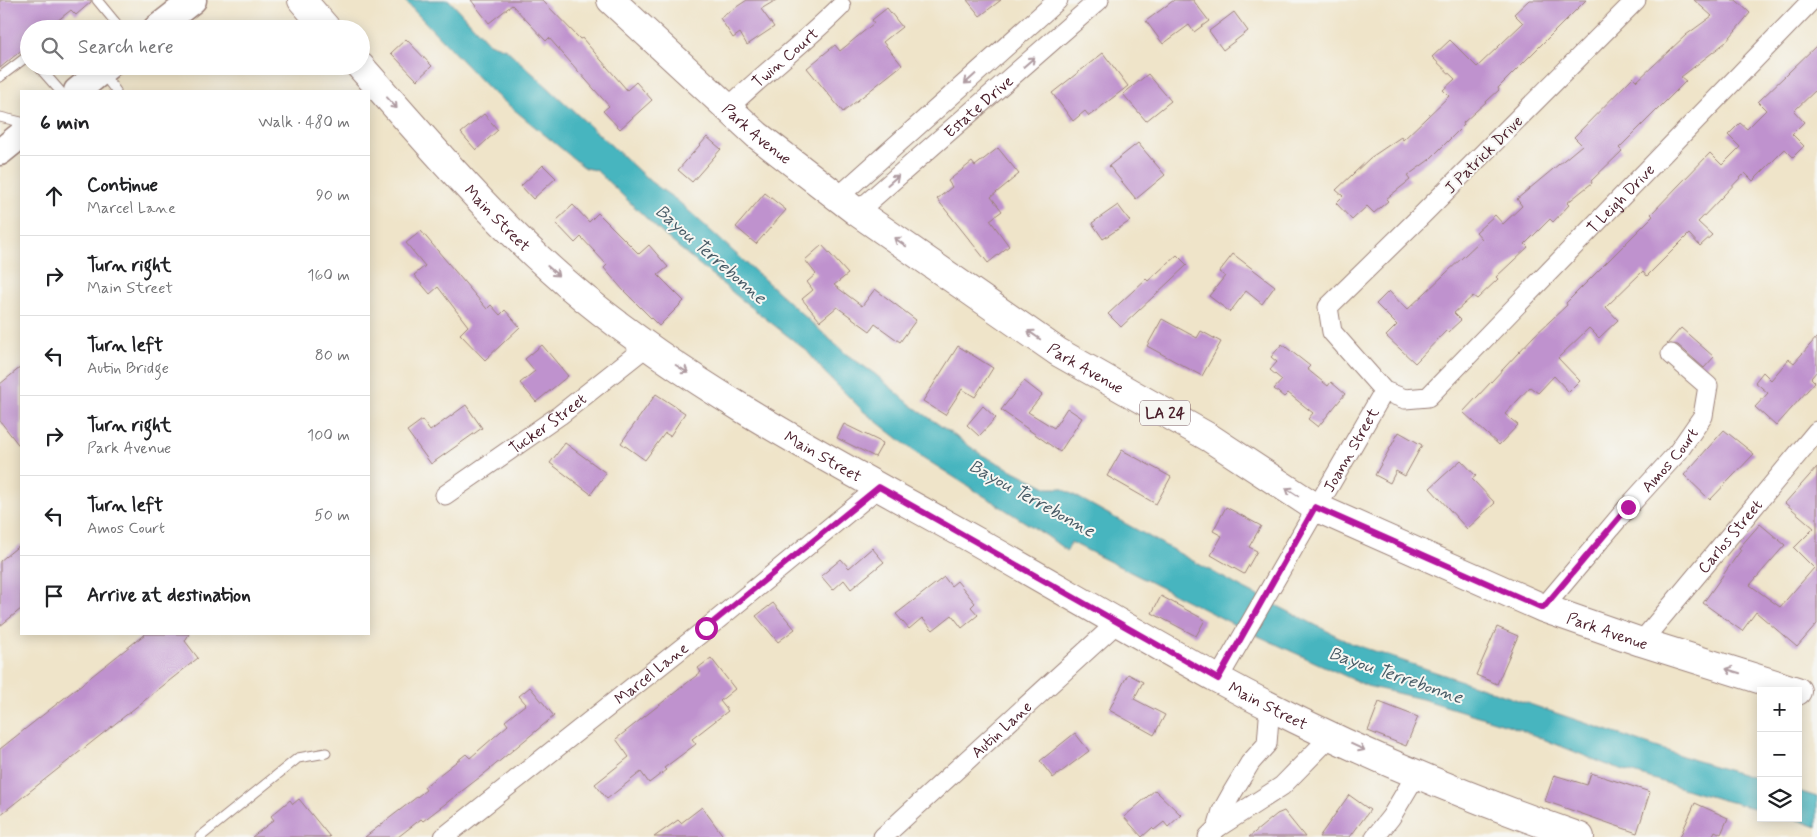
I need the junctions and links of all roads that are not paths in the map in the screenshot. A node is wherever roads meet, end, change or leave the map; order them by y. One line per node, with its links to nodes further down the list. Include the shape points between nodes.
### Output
1 (97, 0): 10 (lane)
2 (193, 0): 11 (main road)
3 (302, 0): 12 (main road)
4 (611, 0): 20 (main road, Park Avenue / LA 24)
5 (1058, 0): 25 (street, Estate Drive, one-way to 25)
6 (1100, 0): 25 (street, Estate Drive, one-way to 6)
7 (1636, 0): 28 (street, J Patrick Drive, via 1328,307 1332,332)
8 (1812, 0): 28 (street, T Leigh Drive, via 1428,397 1405,399)
9 (841, 6): 20 (street, Twin Court)
10 (114, 20)
11 (167, 20)
12 (319, 20)
13 (20, 62): 17 (lane)
14 (46, 75): 18 (lane)
15 (103, 75): 19 (main road)
16 (368, 75): 26 (main road, Main Street, one-way to 26, via 539,259)
17 (0, 77)
18 (59, 90)
19 (79, 90)
20 (728, 108): 25 (main road, Park Avenue / LA 24, via 757,135)
21 (0, 117): 22 (lane)
22 (20, 122)
23 (20, 136): 24 (main road)
24 (0, 152)
25 (847, 205): 32 (main road, Park Avenue / LA 24, one-way to 25, via 1210,438 1058,352)
26 (647, 346): 30 (main road, Main Street, one-way to 30); 31 (street, Tucker Street, via 560,415)
27 (1671, 354): 33 (street, Amos Court, via 1708,386 1703,416 1678,452)
28 (1384, 391): 32 (street, Joann Street)
29 (1817, 431): 35 (street, Carlos Street)
30 (879, 487): 34 (main road, Main Street); 46 (street, Marcel Lane)
31 (445, 495)
32 (1315, 507): 33 (main road, Park Avenue / LA 24); 36 (street, Joann Street)
33 (1543, 608): 35 (main road, Park Avenue / LA 24)
34 (1119, 621): 36 (main road, Main Street); 47 (street, Autin Lane)
35 (1641, 642): 37 (main road, Park Avenue / LA 24, one-way to 35)
36 (1218, 679): 40 (main road, Main Street)
37 (1784, 687)
38 (1802, 692): 39 (main road, Park Avenue / LA 24)
39 (1817, 697)
40 (1270, 706): 41 (main road, Main Street); 44 (street, via 1267,744 1232,793)
41 (1332, 734): 43 (main road, Main Street, one-way to 43); 44 (street, via 1282,786)
42 (326, 753): 45 (lane, via 298,758)
43 (1416, 774): 48 (street); 49 (main road, Main Street, via 1486,804)
44 (1213, 833)
45 (200, 837)
46 (444, 837)
47 (883, 837)
48 (1375, 837)
49 (1580, 837)

